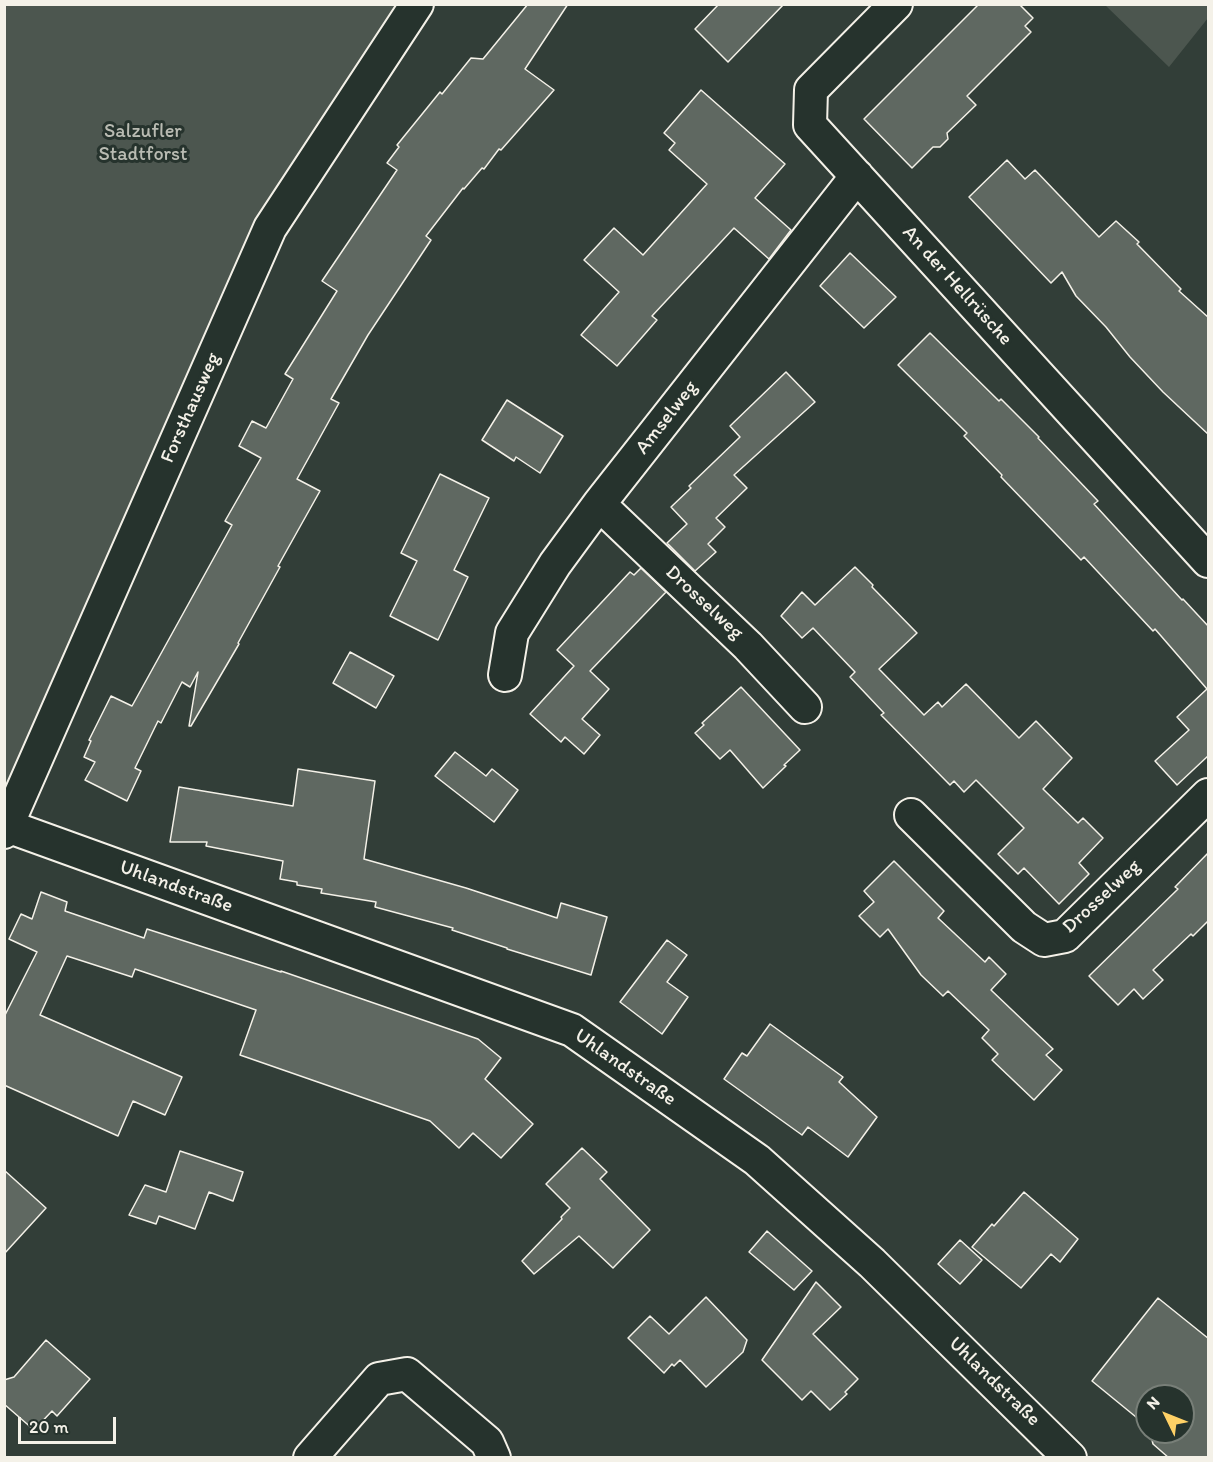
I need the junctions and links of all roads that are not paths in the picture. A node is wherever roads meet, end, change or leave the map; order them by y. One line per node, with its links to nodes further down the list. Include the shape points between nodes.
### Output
1 (417, 4): 10 (street, Forsthausweg, via 270,228)
2 (896, 4): 3 (street, An der Hellrüsche, via 811,90 810,125)
3 (857, 176): 4 (street, Amselweg); 5 (street, An der Hellrüsche)
4 (599, 504): 6 (street, Amselweg, via 512,633); 7 (street, Drosselweg, via 748,646)
5 (1209, 561)
6 (505, 675)
7 (805, 707)
8 (1209, 795): 9 (street, Drosselweg, via 1065,936 1044,939 1024,927)
9 (911, 815)
10 (6, 829): 13 (street, Uhlandstraße, via 572,1030 757,1160 872,1263)
11 (310, 1458): 12 (street, via 379,1379 406,1374 487,1442)
12 (494, 1458)
13 (1070, 1458)

